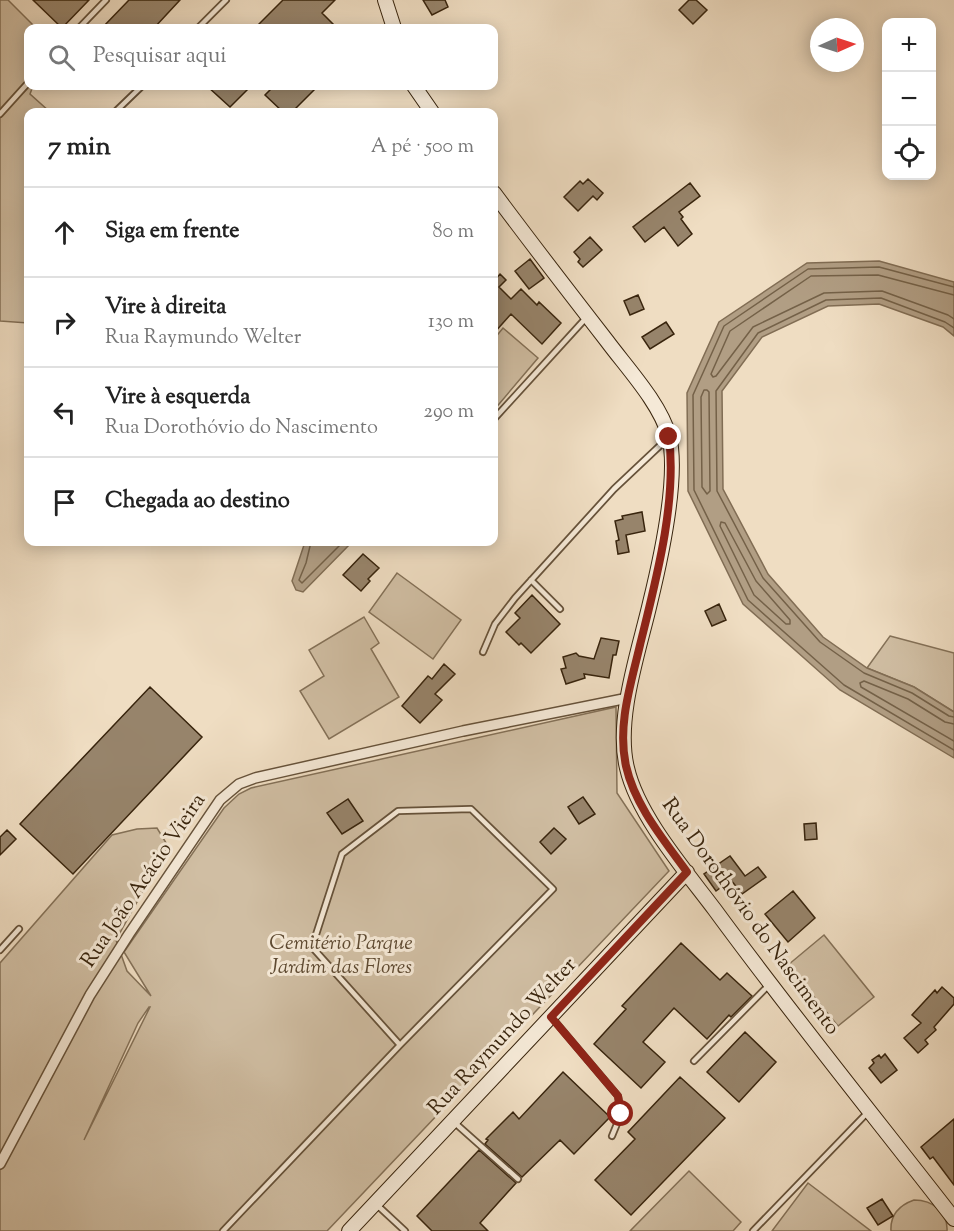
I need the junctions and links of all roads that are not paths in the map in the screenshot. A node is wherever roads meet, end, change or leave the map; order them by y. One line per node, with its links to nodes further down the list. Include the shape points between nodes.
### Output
1 (106, 0): 4 (lane)
2 (226, 0): 5 (lane)
3 (385, 0): 6 (street)
4 (83, 24)
5 (202, 24)
6 (393, 24)
7 (24, 87): 12 (lane)
8 (138, 90): 10 (lane)
9 (417, 90): 11 (street)
10 (119, 108)
11 (429, 108)
12 (0, 114)
13 (498, 198): 14 (street, Rua Dorothóvio do Nascimento)
14 (588, 316): 15 (lane); 16 (street, Rua Dorothóvio do Nascimento, via 647,395)
15 (498, 415)
16 (669, 437): 17 (lane, via 614,489); 20 (street, Rua Dorothóvio do Nascimento, via 669,499 656,580)
17 (531, 580): 18 (lane); 19 (lane, via 495,624)
18 (560, 609)
19 (483, 652)
20 (628, 698): 21 (street, Rua Dorothóvio do Nascimento, via 623,739 629,777 648,815); 31 (street, Rua João Acácio Vieira, via 452,733 239,784 220,800 90,994)
21 (687, 872): 24 (street, Rua Dorothóvio do Nascimento); 25 (street, Rua Raymundo Welter)
22 (20, 929): 23 (lane)
23 (0, 950)
24 (770, 984): 27 (lane); 28 (street, Rua Dorothóvio do Nascimento)
25 (551, 1017): 29 (street, Rua Raymundo Welter); 30 (lane, via 618,1096 621,1114)
26 (399, 1046): 26 (lane, via 312,946 342,854 398,811 471,809 553,889); 35 (lane)
27 (694, 1061)
28 (870, 1111): 34 (street, Rua Dorothóvio do Nascimento); 38 (lane)
29 (453, 1121): 32 (lane); 33 (street, Rua Raymundo Welter)
30 (612, 1136)
31 (0, 1164)
32 (518, 1179)
33 (375, 1203): 36 (street, Rua Raymundo Welter); 37 (lane)
34 (954, 1219)
35 (223, 1231)
36 (349, 1231)
37 (405, 1231)
38 (753, 1231)

